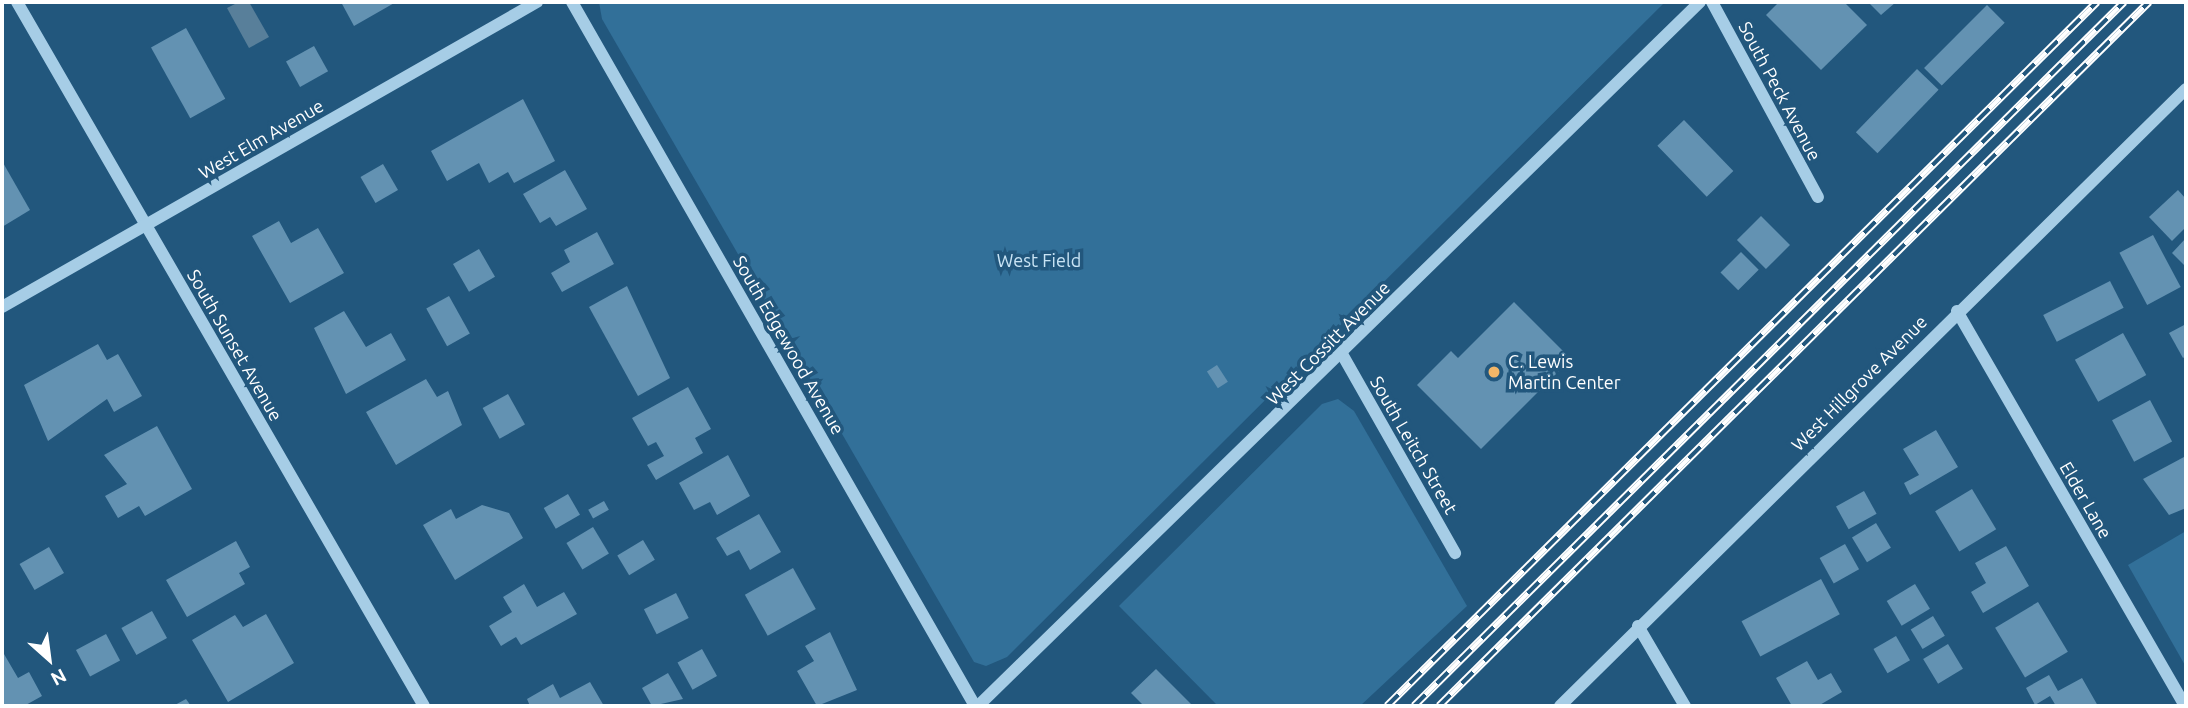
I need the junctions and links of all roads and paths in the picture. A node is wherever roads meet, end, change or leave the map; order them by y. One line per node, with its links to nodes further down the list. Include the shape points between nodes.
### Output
1 (17, 2): 8 (street, South Sunset Avenue)
2 (537, 2): 8 (street, West Elm Avenue)
3 (572, 2): 15 (street, South Edgewood Avenue)
4 (1700, 2): 11 (street, West Cossitt Avenue)
5 (1713, 2): 7 (street, South Peck Avenue)
6 (2186, 89): 10 (street, West Hillgrove Avenue)
7 (1818, 197)
8 (145, 225): 9 (street, West Elm Avenue); 14 (street, South Sunset Avenue)
9 (2, 307)
10 (1957, 311): 13 (street, West Hillgrove Avenue); 18 (street, Elder Lane)
11 (1342, 354): 12 (street, South Leitch Street); 15 (street, West Cossitt Avenue)
12 (1455, 553)
13 (1638, 626): 16 (street, West Hillgrove Avenue); 17 (street)
14 (424, 706)
15 (976, 706)
16 (1560, 706)
17 (1685, 706)
18 (2185, 706)

